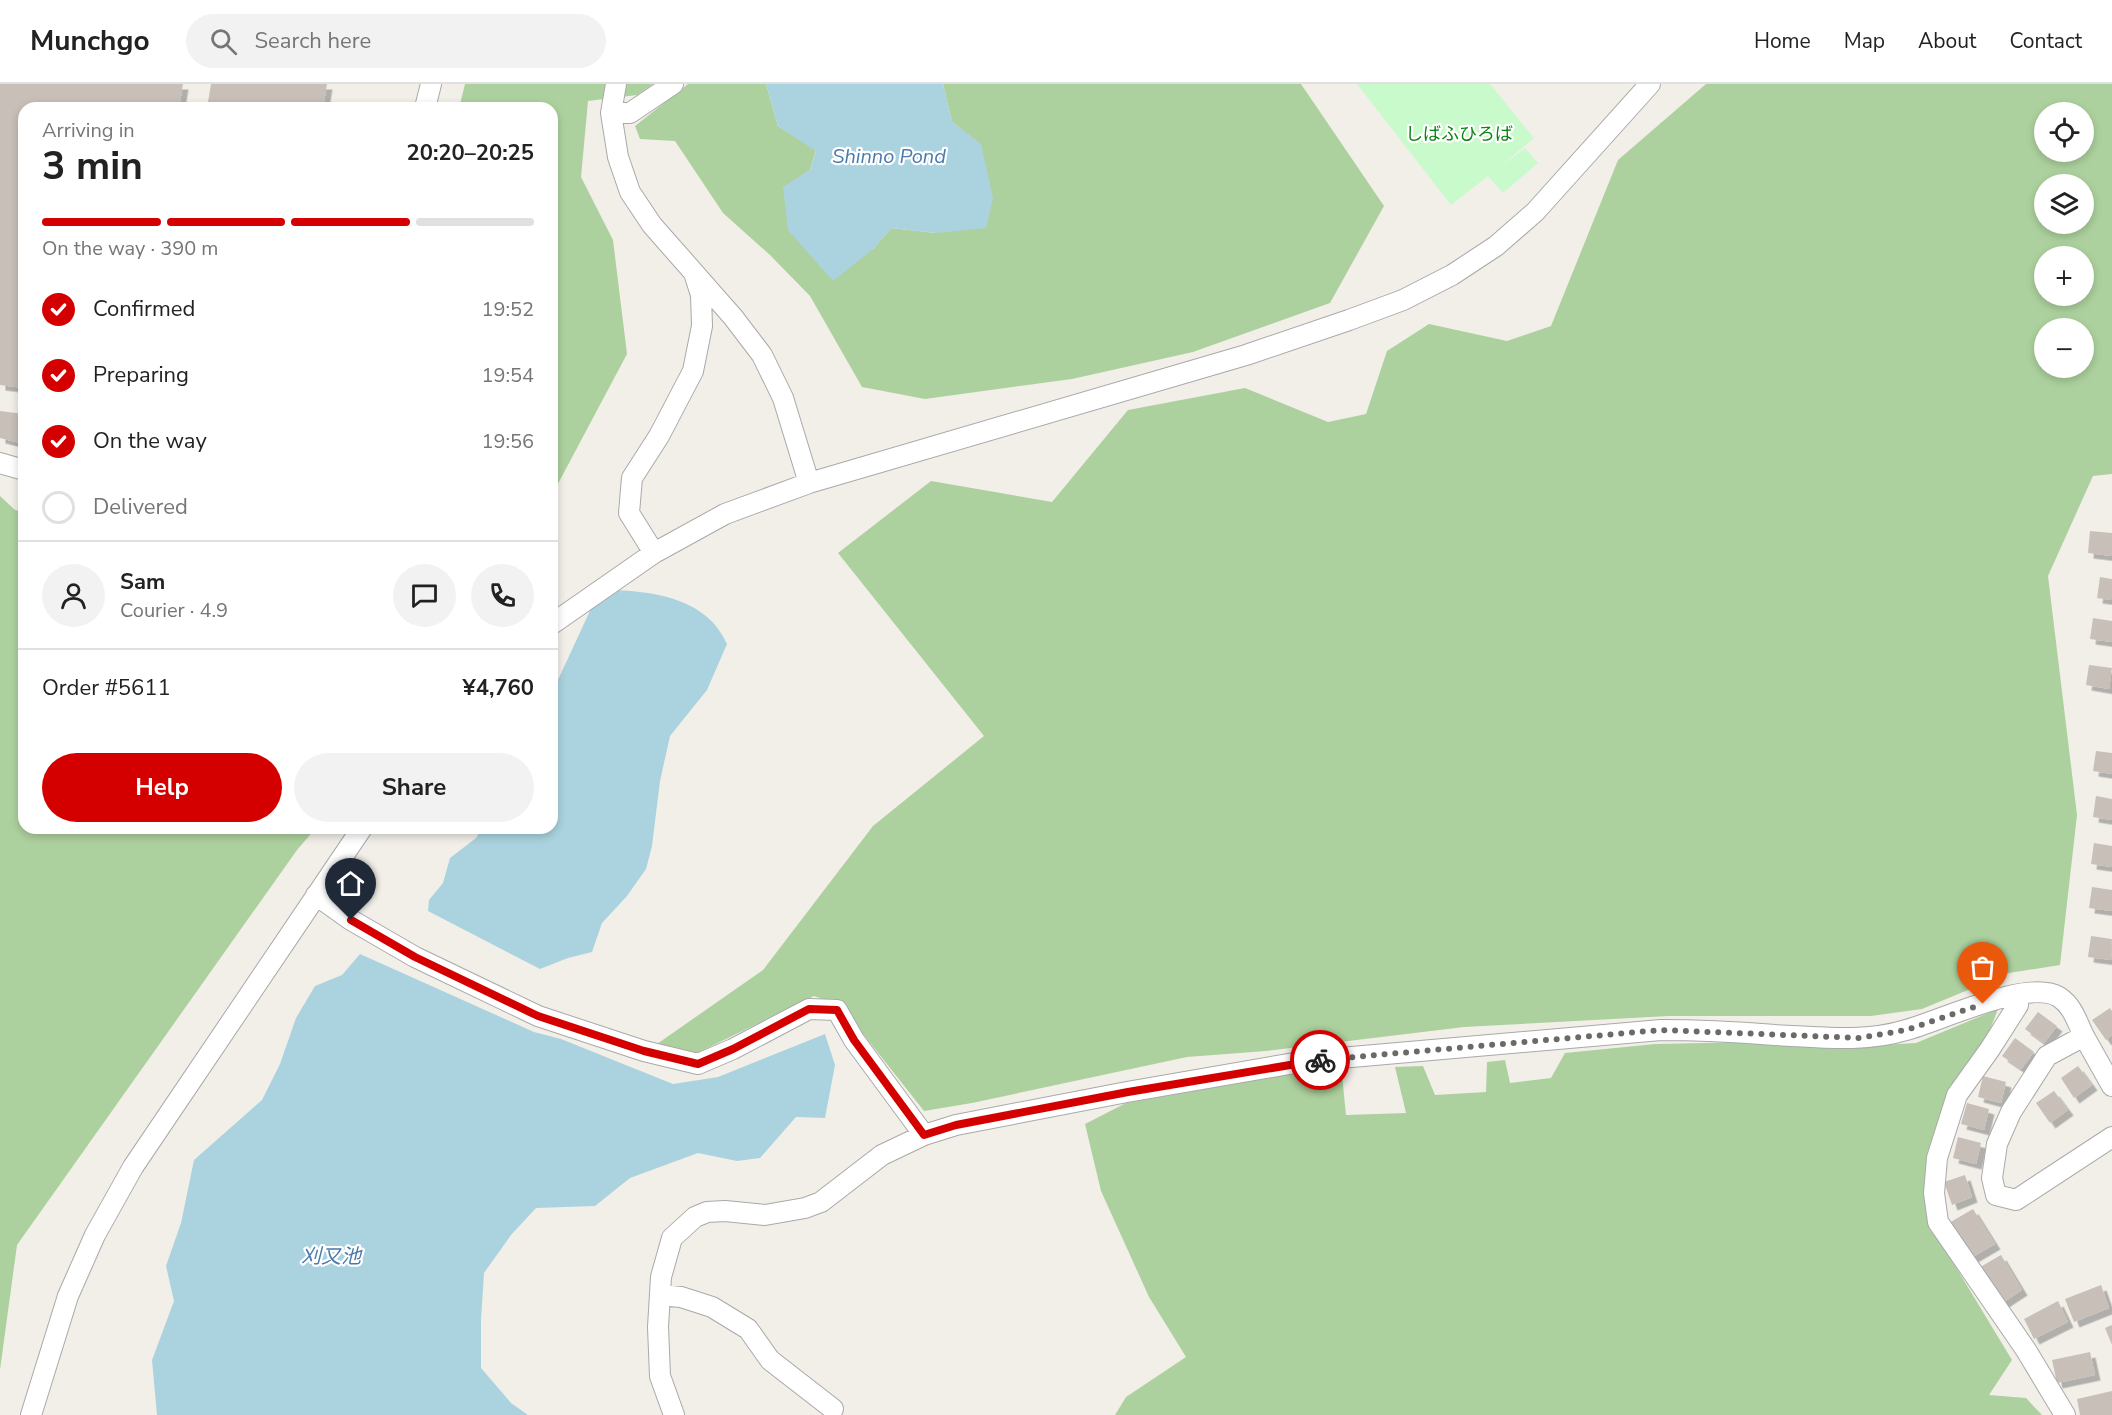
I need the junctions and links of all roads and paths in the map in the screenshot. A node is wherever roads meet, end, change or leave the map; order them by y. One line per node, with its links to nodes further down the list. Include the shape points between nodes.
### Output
1 (431, 84): 5 (street)
2 (616, 84): 6 (street)
3 (673, 84): 6 (street, via 630,113)
4 (1650, 84): 10 (street, via 1535,212 1452,275 1403,300 1246,354)
5 (426, 102)
6 (611, 113): 7 (street, via 618,157 630,192 652,225)
7 (695, 273): 10 (street, via 762,355 783,398); 11 (street, via 701,295 702,326 693,370 632,478 629,513)
8 (0, 463): 9 (street)
9 (18, 468)
10 (809, 483): 11 (street, via 725,514)
11 (654, 553): 12 (street)
12 (558, 620)
13 (358, 834): 14 (street)
14 (316, 895): 18 (street, via 415,957 538,1016 644,1051 698,1064 809,1009 837,1010 854,1040); 22 (street, via 133,1167 95,1235 68,1296)
15 (2019, 994): 16 (street, via 2036,991 2058,996 2074,1011); 18 (street, via 1906,1030 1859,1038 1661,1030 1306,1061 1128,1092); 24 (street, via 2018,1005 1957,1095 1937,1158 1934,1193 1938,1222 2026,1350)
16 (2084, 1036): 17 (street); 19 (street, via 2047,1056 2011,1112 1997,1144 1992,1178 1996,1195 2016,1200)
17 (2112, 1086)
18 (924, 1135): 20 (street, via 882,1155 821,1202 805,1208 765,1215 707,1212 695,1217 672,1238)
19 (2112, 1137)
20 (660, 1294): 21 (street, via 712,1307 748,1329 770,1360); 23 (street, via 660,1376)
21 (833, 1409)
22 (31, 1415)
23 (674, 1415)
24 (2065, 1415)

